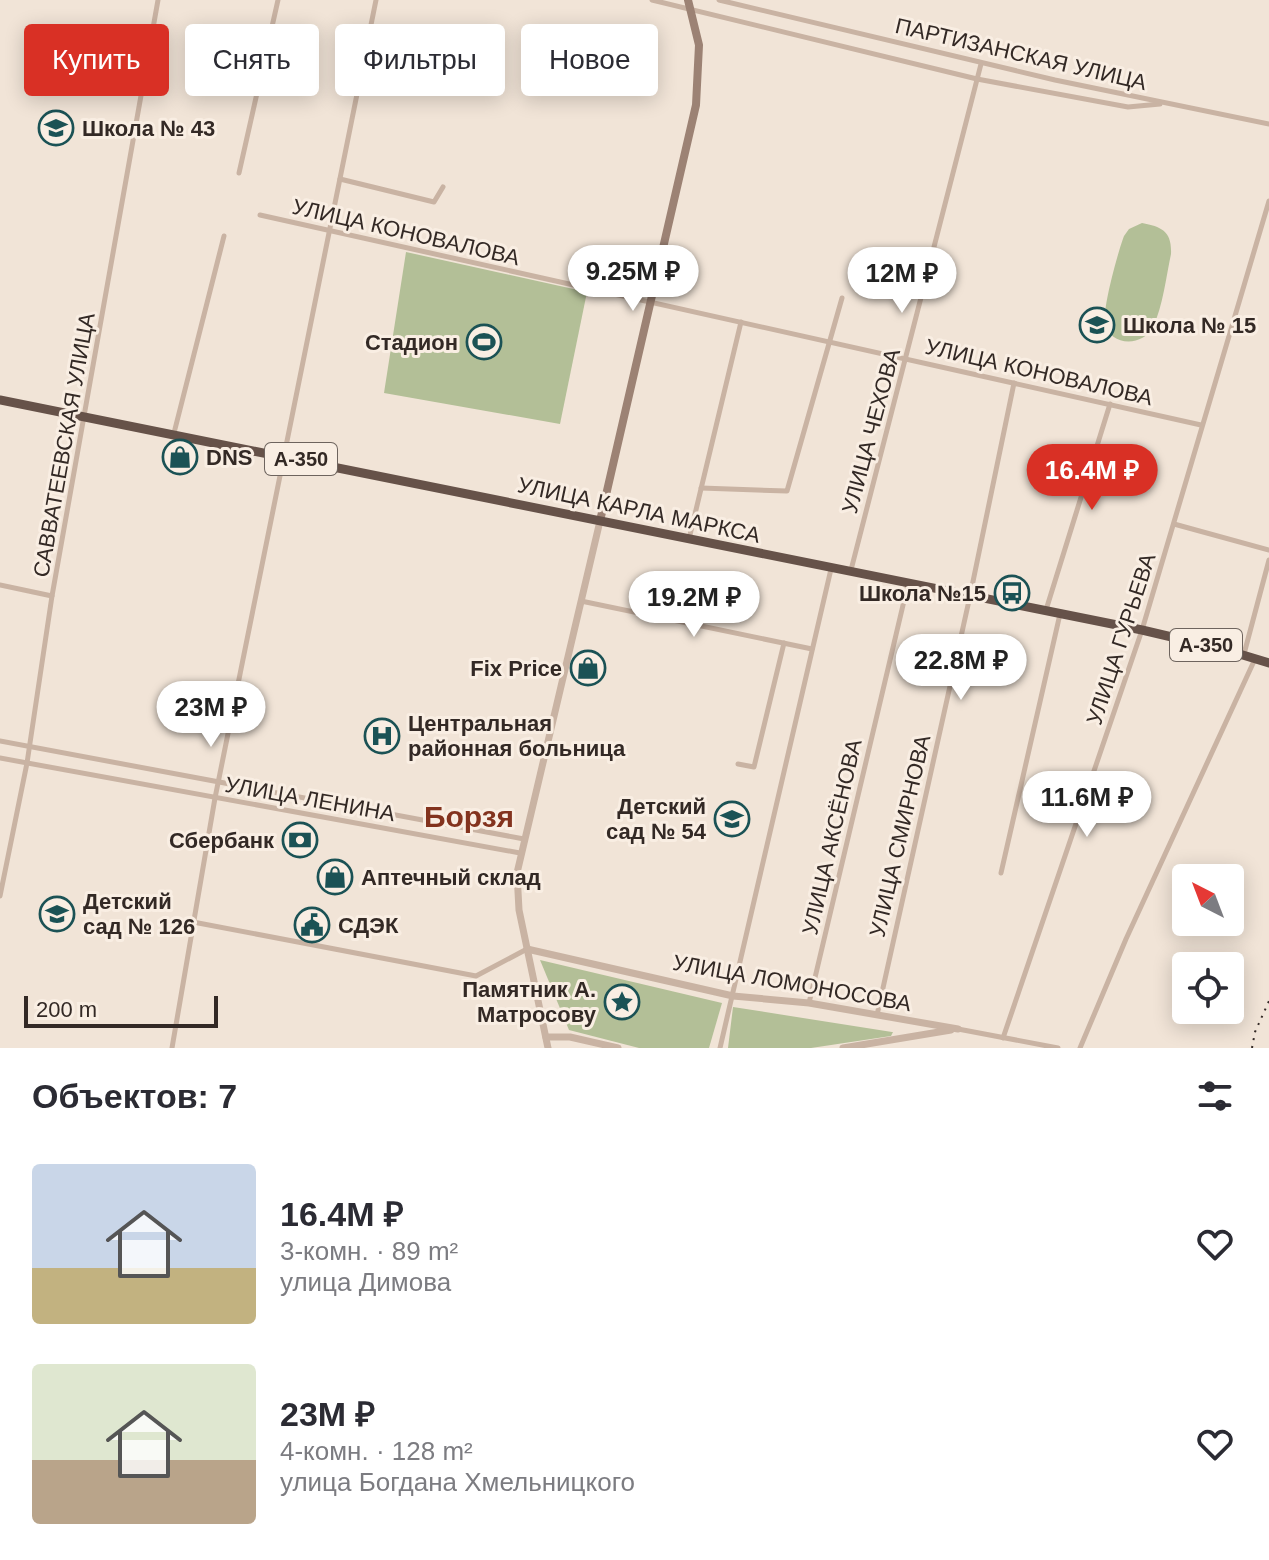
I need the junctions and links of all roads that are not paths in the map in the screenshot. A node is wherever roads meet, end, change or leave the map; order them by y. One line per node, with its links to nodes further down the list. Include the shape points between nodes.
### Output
1 (158, 0): 26 (street, САВВАТЕЕВСКАЯ УЛИЦА)
2 (278, 0): 11 (street)
3 (376, 0): 12 (street)
4 (652, 0): 6 (street)
5 (719, 0): 7 (street, ПАРТИЗАНСКАЯ УЛИЦА)
6 (689, 4): 8 (street); 19 (main road, via 699,45 696,105)
7 (981, 64): 8 (street, УЛИЦА ЧЕХОВА); 9 (street, ПАРТИЗАНСКАЯ УЛИЦА)
8 (977, 79): 9 (street, via 1128,107); 22 (street, УЛИЦА ЧЕХОВА)
9 (1165, 103): 10 (street, ПАРТИЗАНСКАЯ УЛИЦА)
10 (1269, 124)
11 (239, 173)
12 (340, 179): 13 (street, УЛИЦА КОНОВАЛОВА, via 434,202); 16 (street)
13 (443, 187)
14 (1269, 201): 27 (street, УЛИЦА ГУРЬЕВА)
15 (260, 215): 16 (street, УЛИЦА КОНОВАЛОВА)
16 (330, 231): 19 (street, УЛИЦА КОНОВАЛОВА); 29 (street)
17 (224, 236): 28 (street)
18 (842, 298): 21 (street)
19 (653, 303): 20 (street, УЛИЦА КОНОВАЛОВА); 31 (main road)
20 (741, 322): 21 (street, УЛИЦА КОНОВАЛОВА); 30 (street)
21 (830, 342): 22 (street, УЛИЦА КОНОВАЛОВА); 30 (street, via 787,491)
22 (906, 359): 23 (street, УЛИЦА КОНОВАЛОВА); 37 (street, УЛИЦА ЧЕХОВА)
23 (1014, 383): 25 (street, УЛИЦА КОНОВАЛОВА); 41 (street, УЛИЦА СМИРНОВА)
24 (0, 400): 26 (highway, УЛИЦА КАРЛА МАРКСА / А-350)
25 (1110, 404): 27 (street, УЛИЦА КОНОВАЛОВА); 43 (street)
26 (85, 416): 28 (highway, УЛИЦА КАРЛА МАРКСА / А-350); 40 (street, САВВАТЕЕВСКАЯ УЛИЦА)
27 (1201, 425): 32 (street, УЛИЦА ГУРЬЕВА)
28 (174, 433): 29 (highway, УЛИЦА КАРЛА МАРКСА / А-350)
29 (285, 456): 31 (highway, УЛИЦА КАРЛА МАРКСА / А-350); 56 (street)
30 (701, 488): 33 (street)
31 (600, 521): 33 (highway, УЛИЦА КАРЛА МАРКСА / А-350); 42 (street)
32 (1174, 524): 34 (street); 45 (street, УЛИЦА ГУРЬЕВА)
33 (689, 539): 36 (highway, УЛИЦА КАРЛА МАРКСА / А-350)
34 (1269, 550)
35 (1269, 560): 48 (street)
36 (831, 569): 37 (highway, УЛИЦА КАРЛА МАРКСА / А-350); 47 (street)
37 (850, 573): 38 (highway, УЛИЦА КАРЛА МАРКСА / А-350)
38 (908, 584): 41 (highway, УЛИЦА КАРЛА МАРКСА / А-350); 65 (street, УЛИЦА АКСЁНОВА)
39 (0, 585): 40 (street)
40 (52, 596): 52 (street, САВВАТЕЕВСКАЯ УЛИЦА)
41 (970, 596): 43 (highway, УЛИЦА КАРЛА МАРКСА / А-350); 66 (street, УЛИЦА СМИРНОВА)
42 (581, 601): 46 (street); 58 (street)
43 (1046, 611): 44 (highway, УЛИЦА КАРЛА МАРКСА / А-350)
44 (1060, 614): 45 (highway, УЛИЦА КАРЛА МАРКСА / А-350); 60 (street)
45 (1142, 630): 48 (highway, УЛИЦА КАРЛА МАРКСА / А-350); 69 (street, УЛИЦА ГУРЬЕВА)
46 (784, 643): 47 (street); 55 (street, via 754,767)
47 (812, 649): 64 (street)
48 (1244, 654): 49 (highway, УЛИЦА КАРЛА МАРКСА / А-350)
49 (1256, 658): 50 (highway, УЛИЦА КАРЛА МАРКСА / А-350); 76 (street)
50 (1269, 663)
51 (0, 741): 52 (street, УЛИЦА ЛЕНИНА)
52 (29, 746): 54 (street, САВВАТЕЕВСКАЯ УЛИЦА); 56 (street, УЛИЦА ЛЕНИНА)
53 (0, 758): 54 (street, УЛИЦА ЛЕНИНА)
54 (27, 763): 57 (street, УЛИЦА ЛЕНИНА); 61 (street, САВВАТЕЕВСКАЯ УЛИЦА)
55 (738, 764)
56 (219, 783): 57 (street); 58 (street, УЛИЦА ЛЕНИНА)
57 (215, 798): 59 (street, УЛИЦА ЛЕНИНА); 62 (street)
58 (524, 839): 59 (street)
59 (520, 853): 63 (street, via 518,895)
60 (1001, 873)
61 (0, 896)
62 (193, 922): 63 (street, via 476,976); 70 (street)
63 (527, 949): 64 (street, УЛИЦА ЛОМОНОСОВА); 68 (street)
64 (733, 996): 65 (street, УЛИЦА ЛОМОНОСОВА); 73 (street)
65 (809, 1003): 66 (street, УЛИЦА ЛОМОНОСОВА)
66 (877, 1015): 67 (street, УЛИЦА ЛОМОНОСОВА)
67 (958, 1029): 69 (street, УЛИЦА ЛОМОНОСОВА); 74 (street, УЛИЦА ЛОМОНОСОВА)
68 (546, 1037): 71 (street); 72 (street)
69 (1003, 1038): 75 (street, УЛИЦА ЛОМОНОСОВА)
70 (172, 1048)
71 (548, 1048)
72 (618, 1048)
73 (720, 1048)
74 (843, 1048)
75 (1058, 1048)
76 (1080, 1048)

